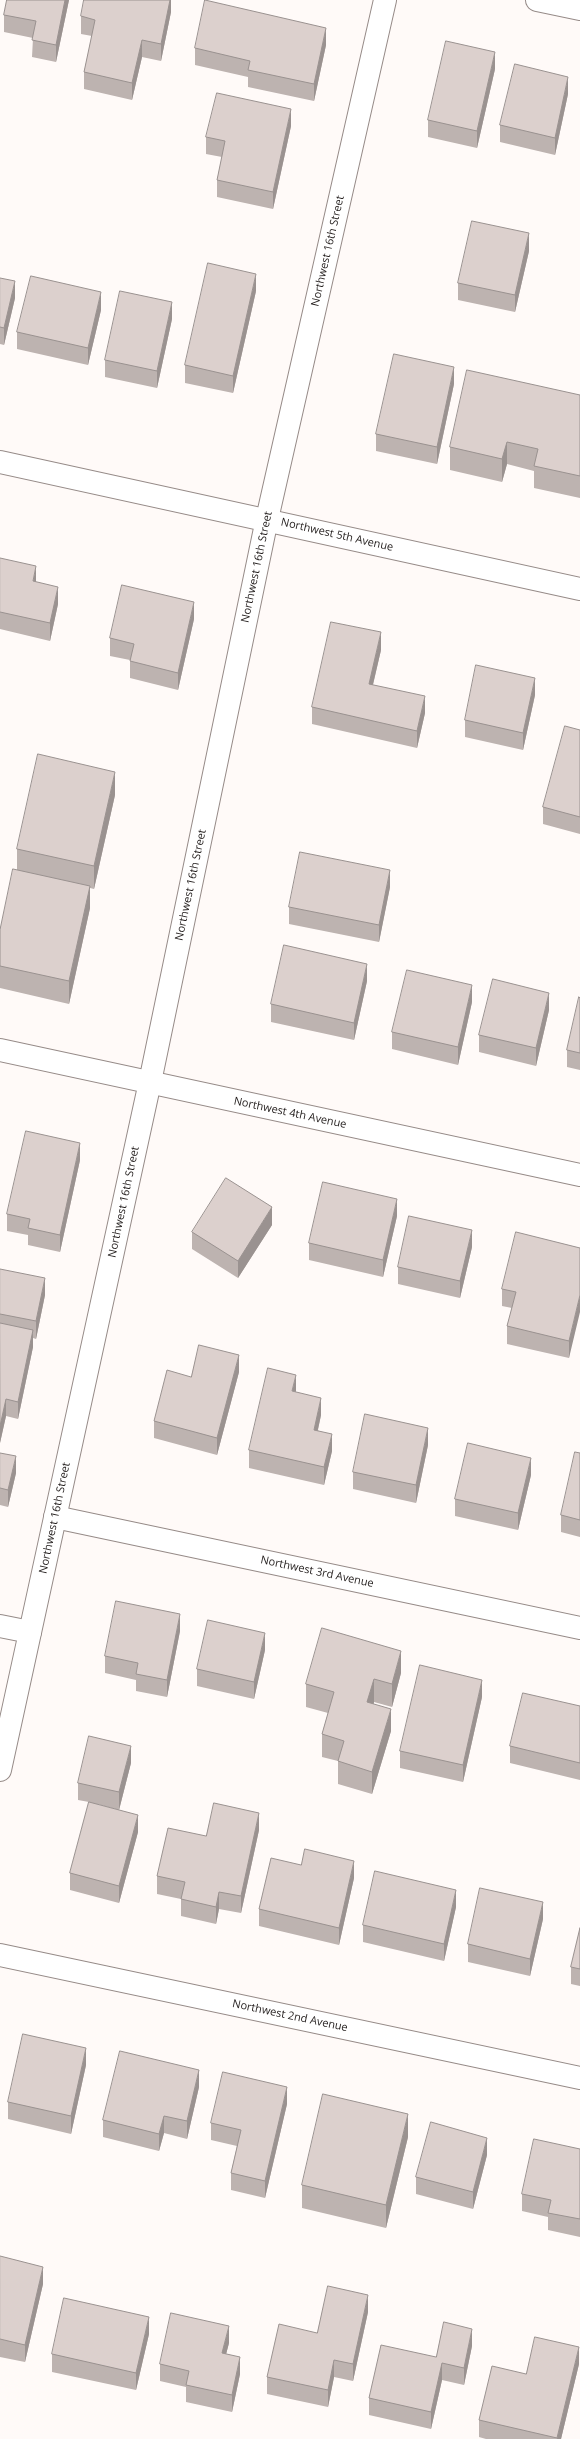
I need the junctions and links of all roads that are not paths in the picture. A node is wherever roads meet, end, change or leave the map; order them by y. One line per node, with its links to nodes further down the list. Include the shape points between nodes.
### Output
1 (385, 0): 5 (street, Northwest 16th Street)
2 (536, 0): 3 (street)
3 (580, 9)
4 (0, 462): 5 (street, Northwest 5th Avenue)
5 (267, 520): 6 (street, Northwest 5th Avenue); 8 (street, Northwest 16th Street)
6 (580, 589)
7 (0, 1050): 8 (street, Northwest 4th Avenue)
8 (150, 1082): 9 (street, Northwest 4th Avenue); 10 (street, Northwest 16th Street)
9 (580, 1175)
10 (55, 1517): 12 (street, Northwest 3rd Avenue); 13 (street, Northwest 16th Street)
11 (0, 1626): 13 (street)
12 (580, 1628)
13 (30, 1632): 14 (street, Northwest 16th Street)
14 (0, 1770)
15 (0, 1955): 16 (street, Northwest 2nd Avenue)
16 (580, 2078)

